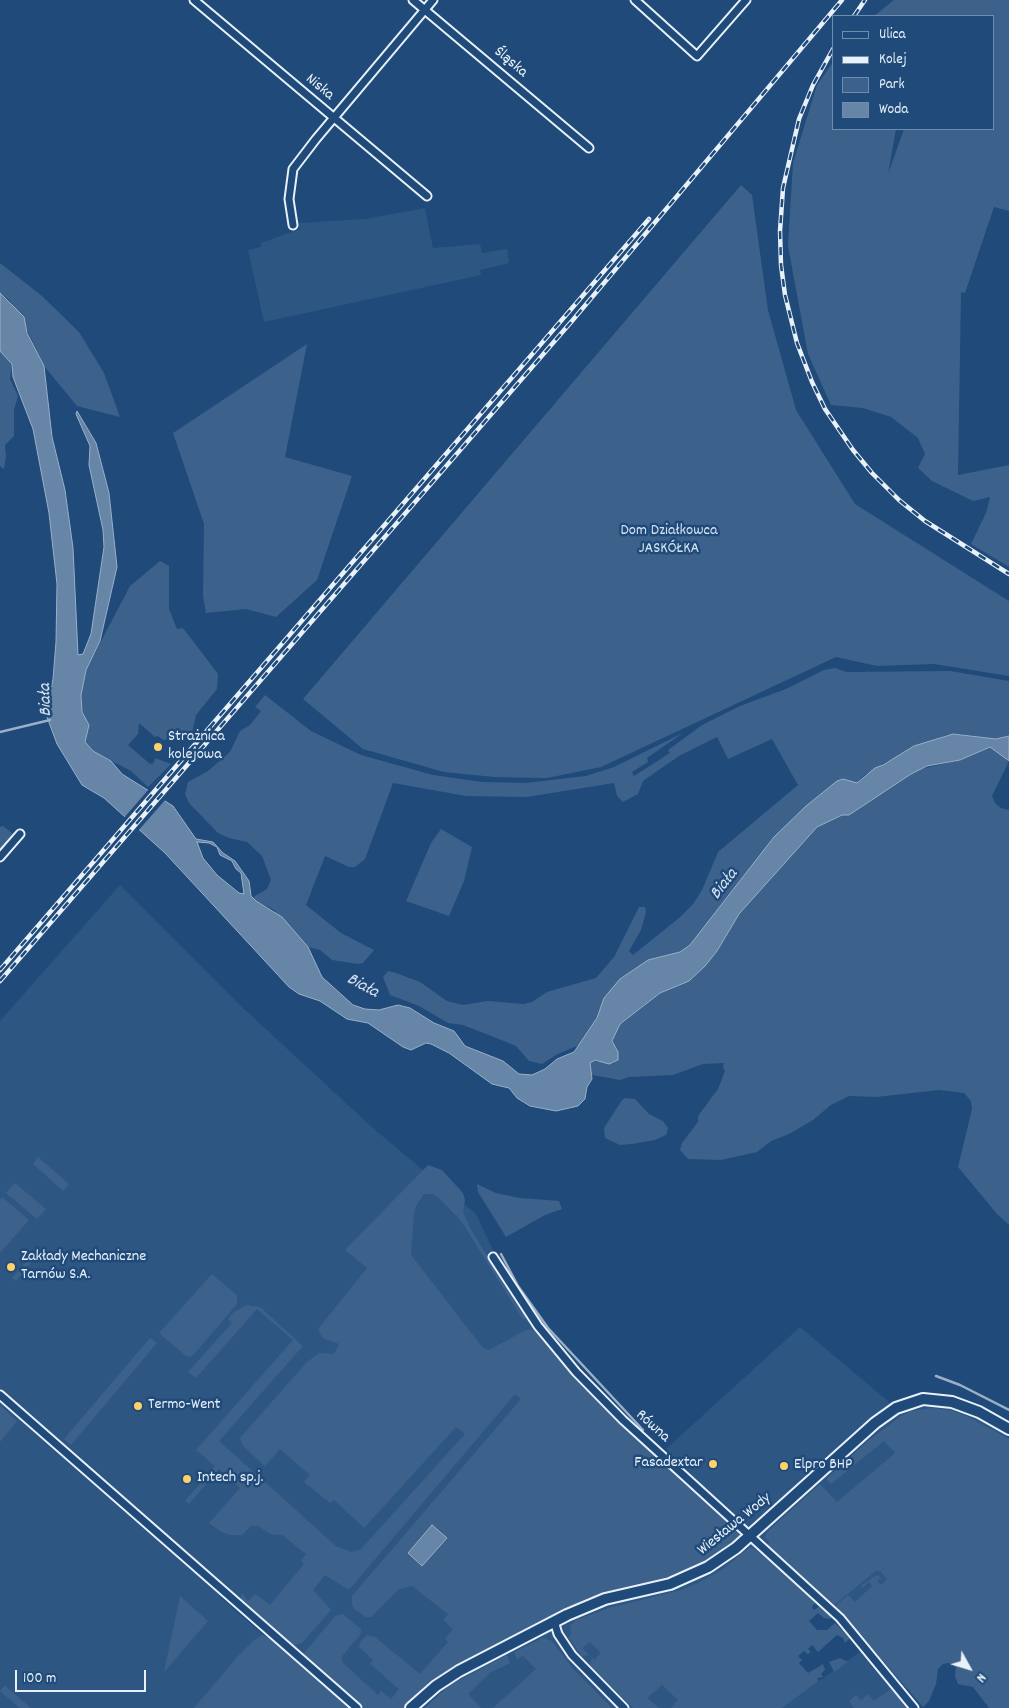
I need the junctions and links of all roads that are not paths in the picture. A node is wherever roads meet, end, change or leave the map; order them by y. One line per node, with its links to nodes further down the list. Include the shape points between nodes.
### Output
1 (194, 0): 7 (street, Niska)
2 (414, 0): 6 (street, Śląska)
3 (433, 0): 6 (street)
4 (635, 0): 5 (street, via 697,56)
5 (746, 0)
6 (425, 9): 7 (street); 8 (street, Śląska)
7 (334, 118): 9 (street, Niska); 10 (street, via 293,169 289,199)
8 (589, 148)
9 (427, 196)
10 (293, 225)
11 (20, 834): 12 (street)
12 (0, 858)
13 (493, 1257): 16 (street, Równa, via 538,1326 576,1372)
14 (0, 1395): 18 (street)
15 (1009, 1429): 16 (street, Wiesława Wody, via 979,1412 952,1402 923,1400 896,1408)
16 (751, 1535): 17 (street, Wiesława Wody, via 721,1559 682,1580 605,1599); 21 (street, Równa, via 840,1618)
17 (554, 1621): 19 (street, Wiesława Wody, via 459,1671); 20 (street, via 558,1634 572,1655)
18 (357, 1708)
19 (412, 1708)
20 (624, 1708)
21 (914, 1708)

